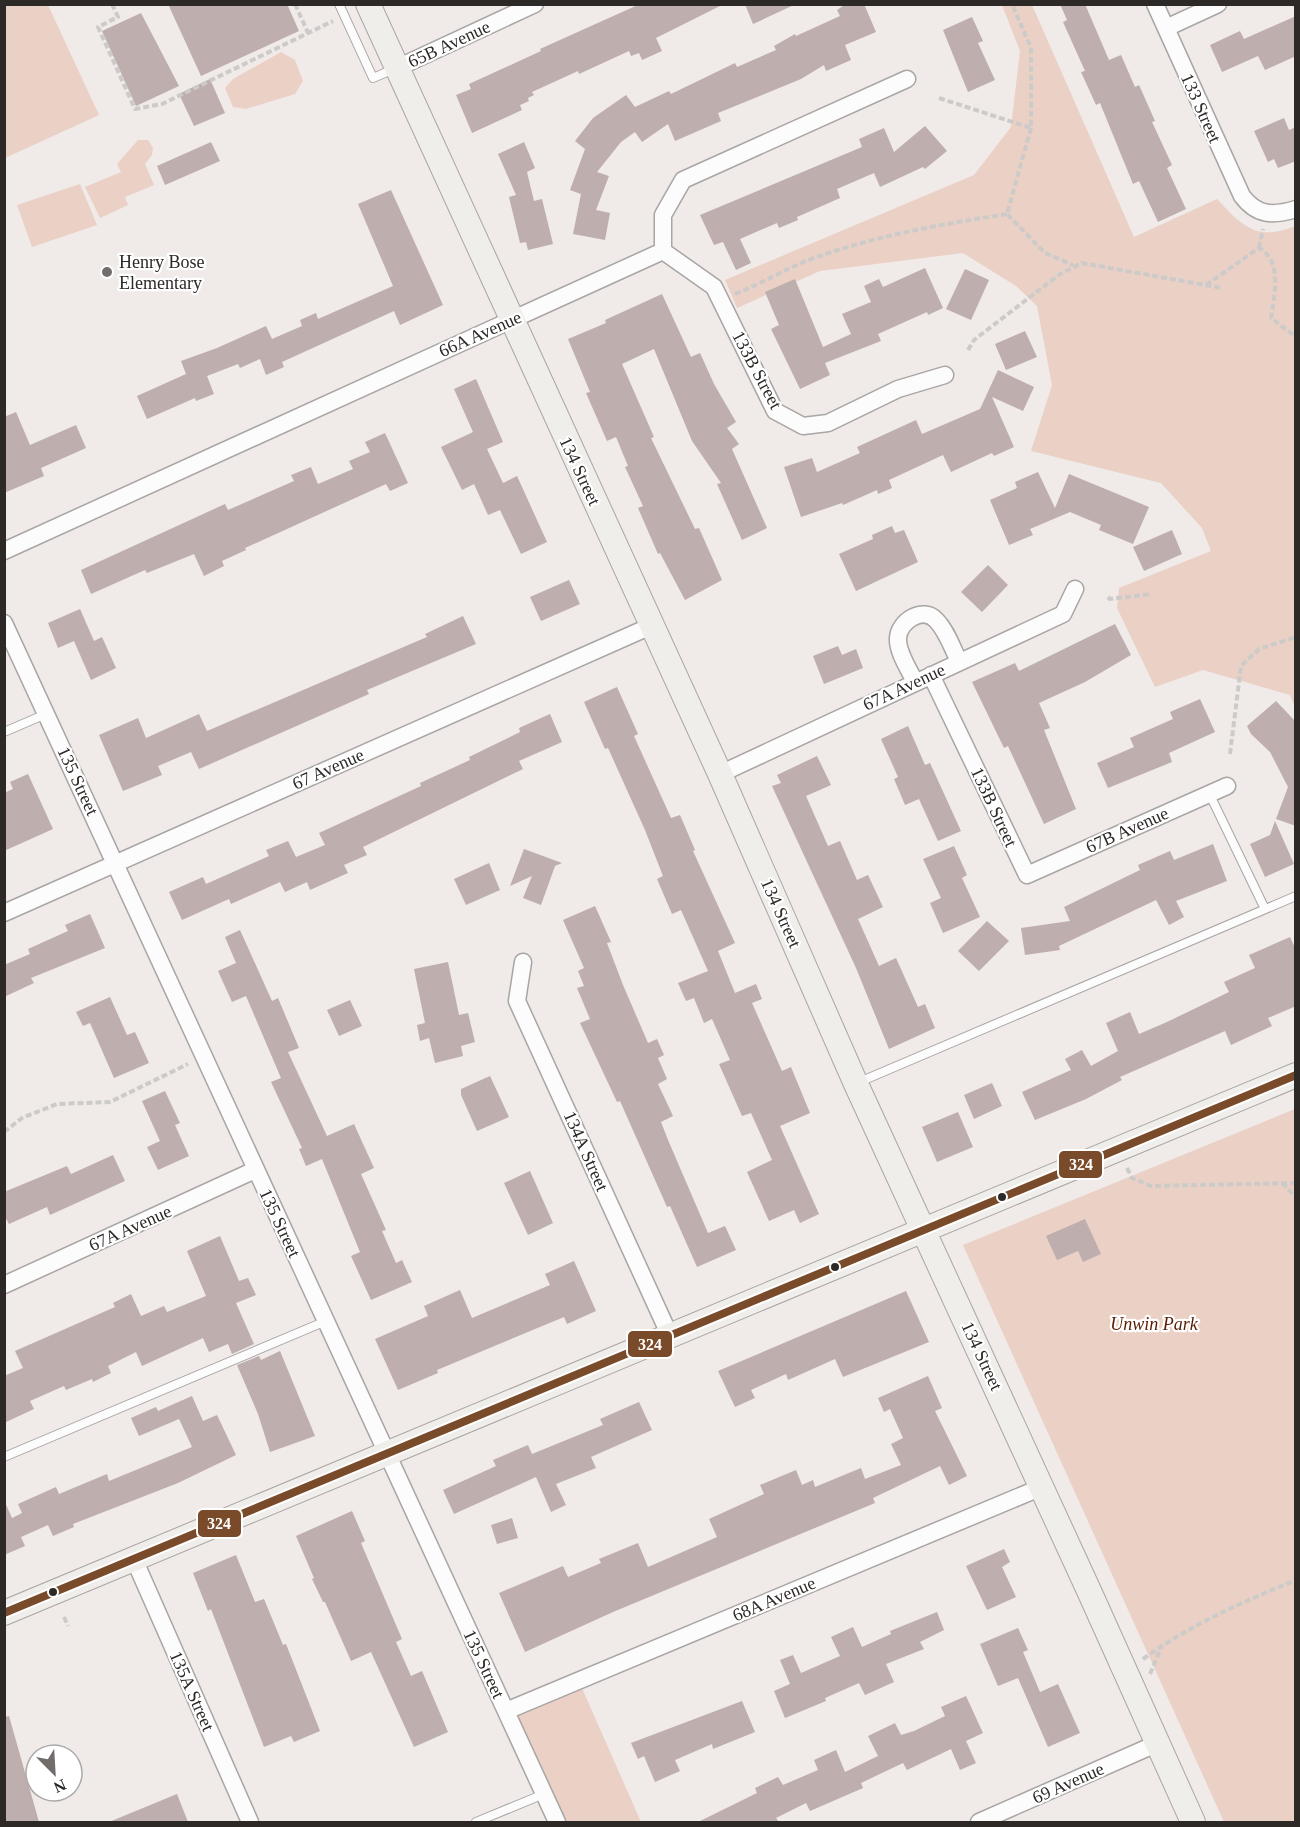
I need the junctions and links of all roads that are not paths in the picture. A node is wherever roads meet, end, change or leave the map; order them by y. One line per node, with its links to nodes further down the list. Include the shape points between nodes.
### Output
1 (339, 4): 7 (lane, via 373,78)
2 (368, 4): 7 (street, 134 Street)
3 (534, 4): 7 (street, 65B Avenue)
4 (1155, 4): 6 (street, 133 Street)
5 (1218, 4): 6 (street)
6 (1166, 28): 9 (street, 133 Street, via 1238,189 1252,209 1265,214)
7 (397, 68): 11 (street, 134 Street)
8 (907, 79): 10 (street, via 683,180 663,215)
9 (1296, 209)
10 (663, 251): 11 (street, 66A Avenue); 12 (street, 133B Street, via 714,287 775,411 803,426 828,423 898,389)
11 (511, 320): 13 (street, 66A Avenue); 16 (street, 134 Street)
12 (945, 375)
13 (4, 550)
14 (1075, 589): 17 (street, 67A Avenue, via 1064,614)
15 (4, 623): 20 (street, 135 Street)
16 (651, 626): 22 (street, 134 Street); 25 (street, 67 Avenue)
17 (959, 662): 18 (street, 67A Avenue); 19 (street, via 935,618 925,614 911,616 897,639)
18 (931, 675): 19 (street, 67A Avenue); 26 (street, 133B Street)
19 (915, 682): 22 (street, 67A Avenue)
20 (46, 714): 21 (lane); 25 (street, 135 Street)
21 (4, 732)
22 (720, 774): 32 (street, 134 Street)
23 (1227, 786): 24 (street, 67B Avenue)
24 (1209, 793): 26 (street, 67B Avenue); 28 (lane)
25 (116, 863): 29 (street, 67 Avenue); 33 (street, 135 Street)
26 (1026, 875)
27 (1296, 896): 28 (lane)
28 (1265, 909): 32 (lane)
29 (4, 913)
30 (523, 962): 37 (street, 134A Street, via 518,1000)
31 (1296, 1075): 34 (street)
32 (856, 1084): 34 (street, 134 Street)
33 (255, 1170): 35 (street, 67A Avenue); 36 (street, 135 Street)
34 (924, 1230): 37 (street); 40 (street, 134 Street)
35 (4, 1285)
36 (326, 1321): 38 (street, 135 Street); 39 (lane)
37 (670, 1336): 38 (street)
38 (386, 1454): 41 (street); 43 (street, 135 Street)
39 (4, 1457)
40 (1042, 1487): 43 (street, 68A Avenue); 44 (street, 134 Street)
41 (134, 1559): 42 (street); 46 (street, 135A Street)
42 (4, 1613)
43 (506, 1711): 45 (street, 135 Street)
44 (1156, 1744): 49 (street, 69 Avenue); 50 (street, 134 Street)
45 (544, 1794): 47 (lane); 48 (street, 135 Street)
46 (250, 1822)
47 (476, 1822)
48 (557, 1822)
49 (979, 1822)
50 (1193, 1822)

